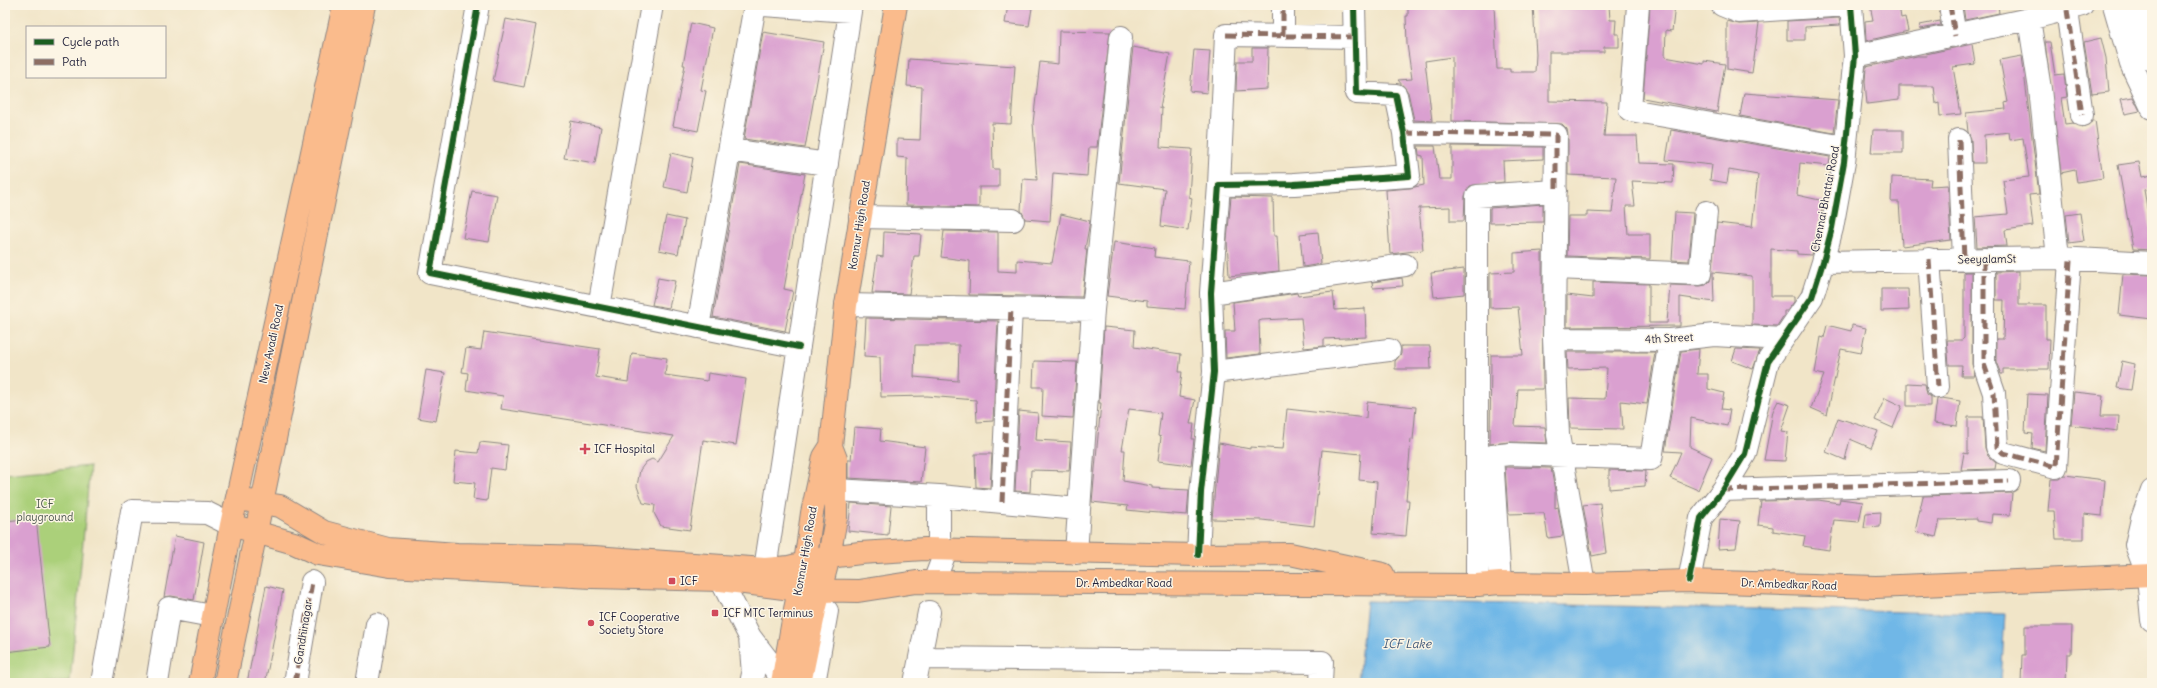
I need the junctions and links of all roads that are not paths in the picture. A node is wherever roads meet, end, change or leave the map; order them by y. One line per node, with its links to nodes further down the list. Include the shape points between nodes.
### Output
1 (344, 5): 64 (main road, New Avadi Road)
2 (364, 5): 66 (main road, New Avadi Road)
3 (478, 5): 46 (street, via 430,273)
4 (652, 5): 46 (street)
5 (755, 5): 30 (street)
6 (764, 5): 17 (street)
7 (896, 5): 35 (main road, Konnur High Road)
8 (1283, 5): 19 (street)
9 (1354, 5): 22 (street)
10 (1638, 5): 29 (street, via 1630,110)
11 (1722, 5): 12 (street, via 1738,12)
12 (1850, 5): 23 (street, Chennai Bhattai Road)
13 (1950, 5): 20 (street)
14 (2114, 5): 24 (street)
15 (2137, 5): 24 (street)
16 (2074, 7): 18 (street); 26 (street)
17 (851, 8): 31 (street)
18 (2028, 19): 20 (street); 39 (street)
19 (1283, 36): 22 (street); 32 (street, via 1226,35)
20 (1955, 36): 23 (street)
21 (1121, 37): 48 (street)
22 (1354, 37): 27 (street, via 1356,93 1396,94)
23 (1855, 56): 29 (street, Chennai Bhattai Road)
24 (2144, 60): 25 (street)
25 (2152, 108)
26 (2082, 115)
27 (1404, 133): 32 (street, via 1409,176 1294,184); 33 (street, via 1556,135)
28 (1959, 140): 38 (street)
29 (1845, 147): 40 (street, Chennai Bhattai Road, via 1832,228)
30 (730, 150): 31 (street); 49 (street)
31 (827, 164): 53 (street)
32 (1219, 185): 44 (street)
33 (1556, 191): 43 (street); 85 (street, via 1477,196)
34 (1706, 212): 43 (street, via 1700,274)
35 (860, 217): 36 (street); 45 (main road, Konnur High Road)
36 (1013, 220)
37 (1929, 259): 38 (street, SeeyalamSt); 40 (street, SeeyalamSt); 56 (street)
38 (1974, 259): 39 (street, SeeyalamSt); 39 (street, via 1984,364 1994,393 1997,447 2003,454 2056,467)
39 (2064, 259): 41 (street, SeeyalamSt)
40 (1823, 262): 52 (street, Chennai Bhattai Road, via 1812,297)
41 (2152, 263)
42 (1405, 265): 44 (street)
43 (1556, 268): 50 (street)
44 (1211, 293): 55 (street)
45 (846, 305): 47 (street); 57 (main road, Konnur High Road)
46 (599, 307): 49 (street)
47 (1011, 308): 48 (street); 65 (street)
48 (1092, 310): 67 (street)
49 (698, 327): 53 (street)
50 (1554, 339): 51 (street, 4th Street); 58 (street, via 1558,435)
51 (1670, 340): 52 (street, 4th Street, via 1714,335); 58 (street, via 1651,459)
52 (1784, 340): 61 (street, Chennai Bhattai Road, via 1768,361 1745,454)
53 (798, 347): 76 (street)
54 (1389, 350): 55 (street)
55 (1214, 372): 73 (street, via 1200,492)
56 (1938, 387)
57 (831, 446): 60 (main road, Konnur High Road, via 836,459); 75 (main road, Konnur High Road, via 824,457)
58 (1562, 455): 83 (street, via 1492,456); 84 (street)
59 (2009, 481): 61 (street)
60 (836, 490): 63 (street); 74 (main road, Konnur High Road, via 836,518)
61 (1723, 490): 79 (street, Chennai Bhattai Road, via 1701,518)
62 (2152, 491): 77 (street, via 2136,545)
63 (939, 496): 65 (street); 71 (street)
64 (237, 499): 66 (main road, Dr. Ambedkar Road); 68 (street); 69 (main road, New Avadi Road)
65 (1002, 502): 67 (street)
66 (262, 503): 70 (main road, New Avadi Road); 76 (main road, Dr. Ambedkar Road, via 280,506 324,532 388,549 457,554 594,557)
67 (1078, 510): 72 (street)
68 (207, 513): 69 (street); 96 (street, via 132,510)
69 (231, 525): 70 (main road, Dr. Ambedkar Road); 90 (main road, New Avadi Road)
70 (255, 532): 78 (main road, Dr. Ambedkar Road, via 318,554 390,566); 99 (main road, New Avadi Road)
71 (942, 550): 72 (main road, Dr. Ambedkar Road); 74 (main road, Dr. Ambedkar Road, via 860,553); 81 (street)
72 (1076, 553): 73 (main road, Dr. Ambedkar Road)
73 (1198, 555): 82 (main road, Dr. Ambedkar Road, via 1290,554)
74 (829, 557): 75 (main road, Dr. Ambedkar Road); 86 (main road, Konnur High Road)
75 (805, 563): 76 (main road, Dr. Ambedkar Road); 87 (main road, Konnur High Road)
76 (764, 569)
77 (2150, 576): 79 (main road, Dr. Ambedkar Road, via 1876,587); 91 (street)
78 (721, 580): 87 (main road, Dr. Ambedkar Road); 93 (street)
79 (1689, 581): 84 (main road, Dr. Ambedkar Road)
80 (312, 582): 100 (street, Gandhinagar)
81 (934, 582): 82 (main road, Dr. Ambedkar Road); 86 (main road, Dr. Ambedkar Road, via 916,582 858,592)
82 (1430, 583): 85 (main road, Dr. Ambedkar Road)
83 (1500, 583): 84 (main road, Dr. Ambedkar Road); 85 (main road, Dr. Ambedkar Road)
84 (1584, 584)
85 (1477, 585)
86 (820, 589): 87 (main road, Dr. Ambedkar Road); 95 (main road, Konnur High Road)
87 (799, 590): 95 (main road, Konnur High Road)
88 (827, 611): 103 (street)
89 (929, 612): 94 (street)
90 (212, 616): 97 (street, via 169,608); 98 (main road, New Avadi Road)
91 (2152, 620)
92 (377, 624): 101 (street)
93 (750, 637): 95 (street); 102 (street, via 753,674)
94 (920, 658): 104 (street); 105 (street, via 1322,662)
95 (788, 682)
96 (102, 683)
97 (157, 683)
98 (200, 683)
99 (224, 683)
100 (295, 683)
101 (367, 683)
102 (751, 683)
103 (814, 683)
104 (915, 683)
105 (1321, 683)

